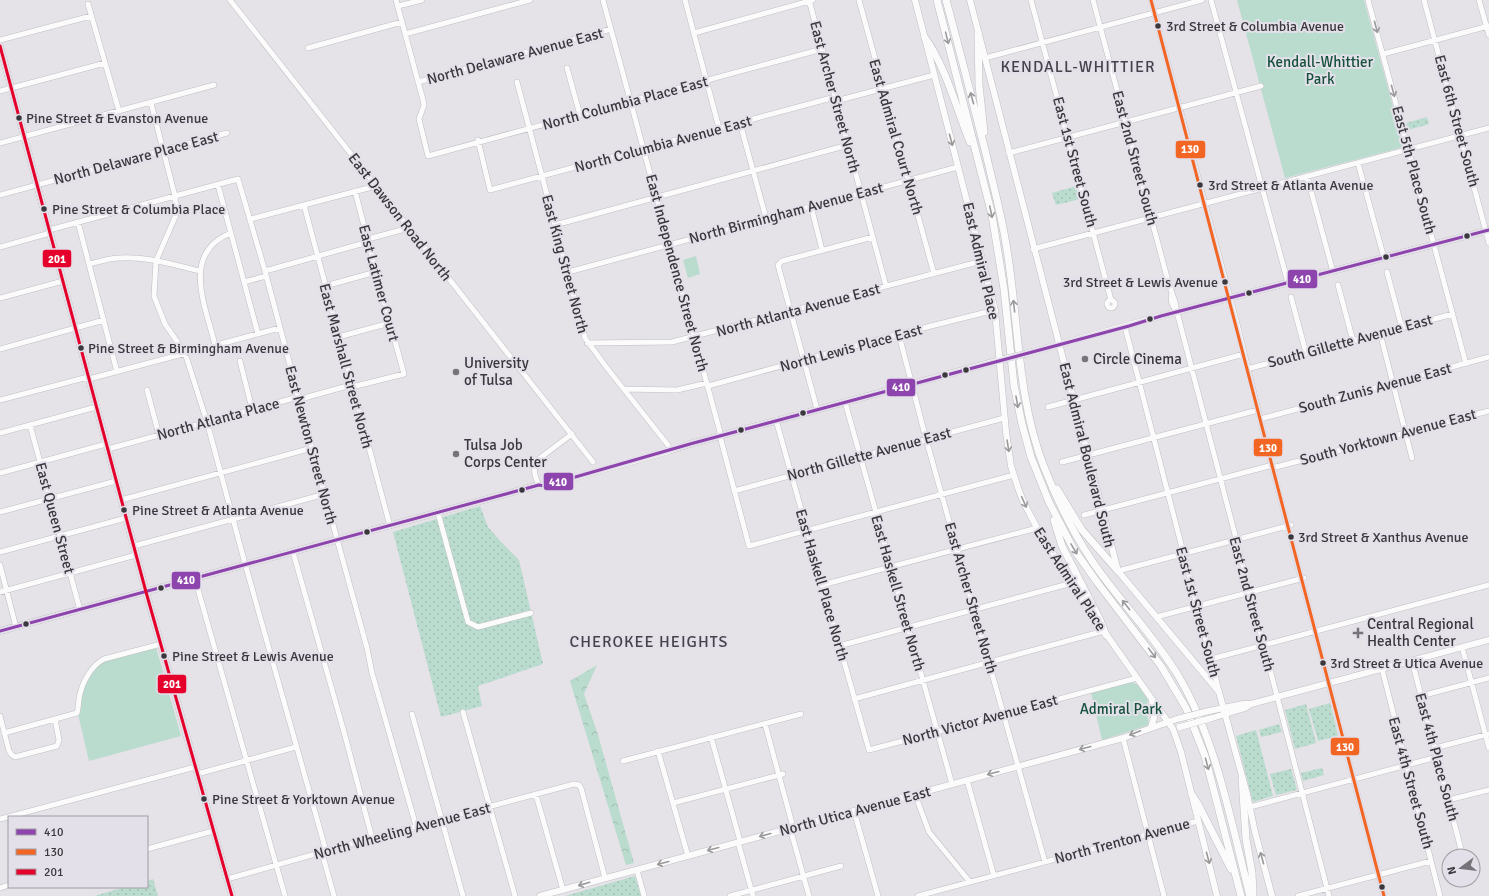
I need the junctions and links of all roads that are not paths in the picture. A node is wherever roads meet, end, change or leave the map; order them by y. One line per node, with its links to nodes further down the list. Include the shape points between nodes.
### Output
1 (230, 0): 86 (street, East Dawson Road North)
2 (396, 0): 22 (street)
3 (422, 0): 22 (street)
4 (530, 0): 31 (street)
5 (604, 0): 28 (street, East Independence Street North)
6 (685, 0): 29 (street)
7 (811, 0): 29 (street); 39 (street, East Archer Street North)
8 (859, 0): 51 (street, East Admiral Court North)
9 (915, 0): 33 (main road, East Admiral Place)
10 (937, 0): 79 (highway, one-way to 79)
11 (946, 0): 74 (highway, one-way to 11)
12 (970, 0): 30 (main road, East Admiral Boulevard South)
13 (1031, 0): 36 (street, East 1st Street South)
14 (1093, 0): 27 (street, East 2nd Street South)
15 (1150, 0): 23 (street)
16 (1202, 0): 23 (street)
17 (1211, 0): 53 (street)
18 (1368, 0): 40 (street, East 5th Place South, one-way to 40)
19 (1424, 0): 35 (street, East 6th Street South)
20 (1480, 0): 26 (street)
21 (88, 4): 24 (street)
22 (398, 6): 25 (street)
23 (1154, 13): 27 (street); 57 (street)
24 (92, 16): 34 (street); 42 (street)
25 (402, 22): 31 (street); 38 (street)
26 (1488, 26): 32 (street); 35 (street)
27 (1100, 27): 36 (street); 60 (street, East 2nd Street South)
28 (611, 29): 46 (street, North Delaware Avenue East); 55 (street, East Independence Street North)
29 (694, 32): 45 (street)
30 (978, 32): 41 (main road, East Admiral Boulevard South); 74 (highway, via 979,85)
31 (405, 34): 46 (street)
32 (1489, 35)
33 (925, 38): 44 (main road, East Admiral Place); 79 (highway, via 946,80)
34 (0, 40)
35 (1435, 40): 40 (street); 66 (street, East 6th Street South)
36 (1043, 42): 41 (street); 68 (street, East 1st Street South)
37 (0, 46): 50 (main road)
38 (308, 48)
39 (822, 49): 45 (street, North Columbia Place East); 54 (street, East Archer Street North)
40 (1383, 54): 73 (street, East 5th Place South, one-way to 73)
41 (985, 58): 76 (main road, East Admiral Boulevard South)
42 (105, 63): 50 (street); 58 (street)
43 (567, 68): 59 (street)
44 (934, 75): 51 (street, North Columbia Avenue East); 78 (main road, East Admiral Place, one-way to 78)
45 (707, 81): 55 (street, North Columbia Place East); 62 (street)
46 (418, 82): 69 (street, North Columbia Place East, via 424,105 419,119 428,156)
47 (517, 82): 64 (street, East King Street North)
48 (214, 86): 56 (street)
49 (1261, 86): 53 (street)
50 (11, 88): 52 (street); 67 (main road)
51 (883, 89): 54 (street, North Columbia Avenue East); 83 (street, East Admiral Court North)
52 (0, 91)
53 (1236, 93): 57 (street); 87 (street)
54 (835, 99): 61 (street, North Columbia Avenue East); 71 (street, East Archer Street North)
55 (631, 101): 59 (street, North Columbia Place East); 72 (street, East Independence Street North)
56 (151, 103): 58 (street); 75 (street)
57 (1180, 108): 60 (street); 93 (street)
58 (119, 111): 67 (street)
59 (580, 115): 64 (street, North Columbia Place East)
60 (1126, 122): 68 (street); 97 (street, East 2nd Street South)
61 (740, 123): 62 (street, North Columbia Avenue East); 80 (street)
62 (719, 128): 72 (street, North Columbia Avenue East)
63 (1489, 128): 66 (street)
64 (529, 129): 69 (street, North Columbia Place East); 81 (street, East King Street North)
65 (227, 133): 75 (street, North Delaware Place East)
66 (1461, 135): 73 (street); 102 (street, East 6th Street South)
67 (24, 136): 70 (street); 85 (main road)
68 (1068, 137): 76 (street); 105 (street, East 1st Street South)
69 (478, 141): 81 (street, North Columbia Avenue East, via 490,190)
70 (0, 143)
71 (848, 145): 80 (street); 89 (street, East Archer Street North)
72 (644, 149): 81 (street, North Columbia Avenue East); 92 (street, East Independence Street North)
73 (1409, 149): 77 (street); 110 (street, East 5th Place South)
74 (985, 150): 208 (highway, one-way to 74, via 1025,396 1007,247)
75 (163, 151): 85 (street, North Delaware Place East); 91 (street)
76 (1009, 153): 112 (main road, East Admiral Boulevard South)
77 (1358, 162): 82 (street); 115 (street)
78 (958, 167): 83 (street, North Birmingham Avenue East); 117 (main road, East Admiral Place)
79 (981, 168): 223 (highway, one-way to 223, via 1000,262 1018,408 1032,457)
80 (753, 171): 92 (street); 96 (street)
81 (542, 176): 100 (street, East King Street North)
82 (1307, 176): 87 (street); 122 (street)
83 (909, 180): 89 (street, North Birmingham Avenue East); 125 (street, East Admiral Court North)
84 (218, 184): 91 (street); 98 (street, East Newton Street North, via 238,179); 104 (street)
85 (37, 185): 90 (street, North Delaware Place East); 103 (main road)
86 (376, 186): 88 (street); 101 (street, East Dawson Road North)
87 (1262, 188): 93 (street); 128 (street)
88 (355, 191): 94 (street); 107 (street, East Latimer Court)
89 (860, 193): 95 (street, North Birmingham Avenue East); 106 (street, East Archer Street North)
90 (0, 195)
91 (175, 196): 99 (street); 116 (street, via 176,215)
92 (657, 197): 100 (street); 109 (street, East Independence Street North)
93 (1205, 203): 97 (street); 134 (street)
94 (304, 205): 98 (street); 114 (street, East Marshall Street North)
95 (810, 206): 96 (street, North Birmingham Avenue East); 113 (street)
96 (766, 218): 109 (street, North Birmingham Avenue East)
97 (1151, 218): 105 (street); 138 (street, East 2nd Street South, via 1172,293 1170,300)
98 (251, 220): 124 (street, East Newton Street North)
99 (78, 222): 103 (street); 118 (street)
100 (555, 225): 121 (street, East King Street North)
101 (409, 228): 107 (street); 194 (street, East Dawson Road North)
102 (1488, 231): 108 (street, East 6th Street South); 110 (main road)
103 (50, 232): 111 (street); 126 (main road)
104 (231, 233): 119 (street, via 212,245); 127 (street)
105 (1094, 233): 112 (street); 135 (street, East 1st Street South)
106 (873, 237): 113 (street); 131 (street, East Archer Street North)
107 (368, 241): 114 (street); 120 (street, East Latimer Court)
108 (1489, 243)
109 (670, 245): 121 (street, North Birmingham Avenue East); 150 (street, East Independence Street North)
110 (1435, 245): 115 (main road); 139 (street, East 5th Place South)
111 (0, 247)
112 (1033, 249): 154 (main road, East Admiral Boulevard South)
113 (822, 250): 137 (street, via 778,263)
114 (317, 256): 124 (street); 130 (street, East Marshall Street North)
115 (1384, 258): 122 (main road)
116 (156, 261): 118 (street, via 121,258); 119 (street); 156 (street, via 154,296 165,324)
117 (982, 261): 125 (street, North Atlanta Avenue East); 136 (main road, East Admiral Place)
118 (89, 264): 140 (street)
119 (200, 271): 153 (street, via 200,284)
120 (376, 272): 130 (street); 141 (street, East Latimer Court)
121 (568, 272): 152 (street, East King Street North)
122 (1333, 272): 128 (main road)
123 (1388, 272): 145 (street)
124 (265, 273): 127 (street); 144 (street, East Newton Street North)
125 (934, 274): 131 (street, North Atlanta Avenue East)
126 (63, 281): 133 (street); 143 (main road)
127 (244, 282): 147 (street)
128 (1288, 283): 134 (main road)
129 (1338, 285): 151 (street)
130 (324, 286): 149 (street, East Marshall Street North)
131 (886, 286): 137 (street, North Atlanta Avenue East)
132 (1291, 297): 157 (street)
133 (0, 298)
134 (1230, 298): 138 (main road); 158 (street)
135 (1111, 300)
136 (995, 310): 148 (street, North Lewis Place East); 161 (main road, East Admiral Place)
137 (790, 311): 150 (street, North Atlanta Avenue East); 160 (street)
138 (1177, 312): 142 (main road); 164 (street, East 2nd Street South)
139 (1453, 314): 145 (street, South Gillette Avenue East); 163 (street, East 5th Place South)
140 (104, 320): 143 (street); 166 (street)
141 (390, 323): 149 (street); 167 (street, East Latimer Court)
142 (1124, 327): 154 (main road); 169 (street, East 1st Street South)
143 (76, 328): 155 (street); 168 (main road)
144 (280, 328): 147 (street); 176 (street, East Newton Street North)
145 (1402, 328): 146 (street, South Gillette Avenue East)
146 (1380, 333): 151 (street, South Gillette Avenue East); 170 (street)
147 (258, 334): 153 (street)
148 (899, 335): 160 (street, North Lewis Place East); 172 (street, East Archer Street North)
149 (338, 336): 173 (street, East Marshall Street North)
150 (694, 337): 152 (street, North Atlanta Avenue East, via 666,343); 171 (street, East Independence Street North)
151 (1353, 340): 157 (street, South Gillette Avenue East)
152 (587, 343): 174 (street, East King Street North)
153 (216, 345): 156 (street)
154 (1059, 345): 161 (main road, bridge); 178 (main road, East Admiral Boulevard South)
155 (0, 349)
156 (185, 352): 166 (street); 189 (street)
157 (1306, 353): 165 (street, South Gillette Avenue East)
158 (1244, 354): 164 (street, South Gillette Avenue East); 165 (street)
159 (1489, 357): 163 (street, South Zunis Avenue East)
160 (803, 360): 171 (street, North Lewis Place East); 183 (street)
161 (1002, 360): 172 (main road); 186 (main road, East Admiral Place)
162 (240, 361): 182 (street)
163 (1466, 364): 170 (street, South Zunis Avenue East)
164 (1191, 369): 169 (street, South Gillette Avenue East); 190 (street, East 2nd Street South)
165 (1247, 369): 184 (street)
166 (117, 372): 168 (street)
167 (404, 374): 173 (street, North Atlanta Place)
168 (89, 378): 177 (street); 181 (main road)
169 (1139, 382): 178 (street, South Gillette Avenue East); 197 (street, East 1st Street South)
170 (1393, 383): 187 (street, South Zunis Avenue East); 193 (street)
171 (707, 384): 174 (street, North Lewis Place East, via 677,390); 196 (street, East Independence Street North)
172 (912, 384): 179 (main road); 198 (street, East Archer Street North)
173 (352, 386): 176 (street, North Atlanta Place, via 304,398); 231 (street, East Marshall Street North)
174 (624, 389): 199 (street, East King Street North)
175 (147, 390): 195 (street)
176 (298, 397): 182 (street, North Atlanta Place); 201 (street, East Newton Street North)
177 (0, 400)
178 (1073, 400): 180 (street); 202 (main road, East Admiral Boulevard South)
179 (845, 402): 183 (main road); 203 (street, East Haskell Street North)
180 (1048, 407)
181 (96, 408): 191 (street); 200 (main road)
182 (252, 409): 189 (street, North Atlanta Place)
183 (817, 409): 188 (main road)
184 (1258, 410): 187 (street); 190 (street)
185 (1489, 410): 193 (street, South Yorktown Avenue East)
186 (1004, 418): 198 (street, North Gillette Avenue East); 212 (main road, East Admiral Place, one-way to 212)
187 (1260, 419): 209 (street)
188 (776, 420): 196 (main road); 213 (street, East Haskell Place North)
189 (207, 422): 195 (street, North Atlanta Place); 211 (street)
190 (1206, 424): 197 (street); 214 (street, East 2nd Street South)
191 (30, 425): 192 (street); 205 (street, East Queen Street)
192 (0, 433)
193 (1406, 433): 204 (street); 209 (street, South Yorktown Avenue East)
194 (572, 434): 206 (street, East Dawson Road North); 216 (street, via 540,458 535,465)
195 (159, 435): 200 (street, North Atlanta Place)
196 (720, 436): 216 (main road, via 626,464 544,486); 217 (street, East Independence Street North)
197 (1153, 438): 202 (street); 218 (street, East 1st Street South)
198 (926, 439): 203 (street, North Gillette Avenue East); 220 (street, East Archer Street North)
199 (668, 445)
200 (107, 446): 205 (street, North Atlanta Place); 215 (main road)
201 (312, 448): 211 (street); 219 (street, East Newton Street North)
202 (1087, 455): 207 (street); 224 (main road, East Admiral Boulevard South)
203 (860, 457): 213 (street, North Gillette Avenue East); 226 (street, East Haskell Street North)
204 (1412, 458)
205 (40, 462): 210 (street, North Atlanta Place); 221 (street, East Queen Street)
206 (593, 462)
207 (1062, 462)
208 (1043, 464): 247 (highway, via 1082,530); 376 (highway, one-way to 208, via 1215,761 1195,706 1167,659 1082,544 1059,503)
209 (1272, 466): 214 (street, South Yorktown Avenue East); 232 (street)
210 (0, 473)
211 (221, 473): 222 (street); 230 (street)
212 (1014, 474): 220 (street); 233 (main road, East Admiral Place, one-way to 233, via 1023,501)
213 (792, 476): 217 (street, North Gillette Avenue East); 234 (street, East Haskell Place North)
214 (1219, 479): 218 (street, South Yorktown Avenue East); 237 (street, East 2nd Street South)
215 (116, 481): 221 (street); 222 (main road)
216 (539, 485): 227 (main road)
217 (734, 491): 234 (street, East Independence Street North, via 749,546)
218 (1168, 493): 224 (street, South Yorktown Avenue East); 242 (street, East 1st Street South)
219 (325, 494): 230 (street); 236 (street, East Newton Street North)
220 (942, 494): 226 (street); 239 (street, East Archer Street North)
221 (50, 499): 225 (street); 235 (street, East Queen Street)
222 (121, 500): 229 (main road)
223 (1049, 502): 267 (highway, via 1062,546); 355 (highway, one-way to 355, via 1083,563 1161,666 1186,708 1205,756)
224 (1101, 510): 228 (street, South Yorktown Avenue East); 247 (main road, East Admiral Boulevard South)
225 (0, 512)
226 (876, 512): 234 (street); 246 (street, East Haskell Street North)
227 (438, 513): 231 (main road); 261 (street, via 468,622 478,627)
228 (1084, 515)
229 (126, 518): 235 (street); 238 (main road)
230 (233, 519): 238 (street); 244 (street)
231 (390, 526): 236 (main road)
232 (1290, 526): 237 (street); 249 (street)
233 (1037, 528): 239 (street); 251 (main road, East Admiral Place)
234 (807, 530): 252 (street, East Haskell Place North)
235 (60, 536): 240 (street); 248 (street, East Queen Street)
236 (337, 540): 241 (main road); 335 (street, East Newton Street North)
237 (1235, 540): 242 (street); 257 (street, East 2nd Street South)
238 (134, 546): 243 (main road)
239 (957, 549): 246 (street); 260 (street, East Archer Street North)
240 (0, 552)
241 (293, 552): 244 (main road); 339 (street)
242 (1183, 554): 247 (street); 258 (street, East 1st Street South)
243 (136, 555): 248 (street); 256 (main road)
244 (246, 565): 250 (main road); 305 (street)
245 (0, 566): 254 (street)
246 (891, 567): 252 (street); 264 (street, East Haskell Street North)
247 (1118, 571): 262 (main road, East Admiral Boulevard South)
248 (70, 573): 254 (street); 259 (street, East Queen Street)
249 (1303, 578): 257 (street); 266 (street)
250 (195, 579): 256 (main road); 312 (street)
251 (1072, 583): 260 (street); 267 (main road, East Admiral Place)
252 (822, 585): 271 (street, East Haskell Place North)
253 (1489, 585): 266 (street)
254 (6, 590): 255 (street); 263 (street)
255 (0, 592)
256 (146, 592): 259 (main road); 269 (main road)
257 (1249, 592): 258 (street); 270 (street, East 2nd Street South)
258 (1197, 606): 262 (street); 273 (street, East 1st Street South)
259 (80, 610): 263 (main road)
260 (974, 610): 264 (street); 275 (street, East Archer Street North)
261 (531, 613)
262 (1156, 617): 282 (main road, East Admiral Boulevard South)
263 (16, 627): 265 (main road)
264 (908, 628): 271 (street); 279 (street, East Haskell Street North)
265 (0, 631)
266 (1315, 631): 270 (street); 281 (street)
267 (1105, 633): 275 (street); 277 (main road, East Admiral Place)
268 (1489, 640): 272 (main road)
269 (161, 644): 295 (street, via 98,662 81,689 77,713); 315 (main road)
270 (1262, 645): 273 (street); 284 (street, East 2nd Street South)
271 (839, 646): 285 (street, East Haskell Place North)
272 (1462, 647): 274 (main road); 280 (street)
273 (1211, 659): 282 (street, East 1st Street South)
274 (1412, 661): 276 (main road); 283 (street, East 4th Place South)
275 (989, 662): 279 (street); 292 (street, East Archer Street North)
276 (1382, 669): 281 (main road); 313 (street, East 4th Street South)
277 (1137, 678): 286 (main road, East Admiral Place); 292 (street, North Victor Avenue East)
278 (1489, 678): 280 (street)
279 (923, 680): 285 (street); 300 (street, East Haskell Street North)
280 (1472, 682): 283 (street); 302 (street)
281 (1329, 683): 284 (main road); 318 (street)
282 (1219, 692): 288 (main road, East 1st Street South)
283 (1421, 696): 306 (street, East 4th Place South)
284 (1276, 697): 287 (main road); 323 (street, East 2nd Street South)
285 (854, 699): 308 (street, East Haskell Place North)
286 (1152, 699): 296 (main road, East Admiral Place); 298 (main road, via 1154,718)
287 (1251, 704): 288 (main road, North Utica Avenue East); 293 (main road)
288 (1224, 707): 293 (main road, East 1st Street South); 296 (main road, North Utica Avenue East, bridge)
289 (463, 712): 329 (street)
290 (412, 714): 333 (street)
291 (801, 714): 297 (street)
292 (1004, 714): 300 (street, North Victor Avenue East); 314 (street, East Archer Street North)
293 (1225, 714): 299 (main road, bridge); 317 (main road, East 1st Street South)
294 (0, 716): 301 (street)
295 (54, 719): 301 (street); 301 (street, via 59,740 56,747 18,756 12,755)
296 (1168, 722): 298 (main road, North Utica Avenue East); 299 (main road)
297 (765, 724): 303 (street); 316 (street)
298 (1151, 727): 304 (main road, North Utica Avenue East, one-way to 304)
299 (1172, 729): 326 (main road)
300 (938, 732): 308 (street, North Victor Avenue East); 320 (street, East Haskell Street North)
301 (4, 733)
302 (1487, 734): 306 (street); 307 (street)
303 (711, 738): 309 (street); 321 (street)
304 (1123, 738): 314 (main road, North Utica Avenue East, one-way to 314); 338 (street)
305 (296, 747): 312 (street); 343 (street)
306 (1435, 748): 310 (street, East 4th Place South)
307 (1489, 748)
308 (868, 750)
309 (658, 752): 311 (street); 328 (street)
310 (1437, 757): 313 (street); 327 (street, East 4th Place South)
311 (623, 760)
312 (246, 761): 315 (street); 347 (street)
313 (1406, 765): 318 (street); 345 (street, East 4th Street South)
314 (1018, 766): 319 (main road, North Utica Avenue East, one-way to 319); 346 (street, East Archer Street North)
315 (196, 770): 332 (street); 337 (main road)
316 (781, 774): 321 (street); 336 (street)
317 (1242, 778): 330 (main road, East 1st Street South); 376 (highway)
318 (1354, 779): 323 (street); 350 (street)
319 (967, 780): 320 (main road, North Utica Avenue East); 352 (street)
320 (952, 784): 324 (main road, North Utica Avenue East)
321 (726, 789): 328 (street); 340 (street)
322 (1489, 790): 327 (street)
323 (1302, 793): 330 (street); 357 (street, East 2nd Street South)
324 (915, 794): 331 (main road, North Utica Avenue East); 356 (street, via 929,832)
325 (536, 795): 329 (street, North Wheeling Avenue East); 353 (street, North Wheeling Avenue East, via 570,784 577,784 581,788); 358 (street)
326 (1192, 795): 334 (main road); 355 (highway)
327 (1448, 800): 341 (street, East 4th Place South)
328 (673, 803): 344 (street)
329 (490, 807): 333 (street, North Wheeling Avenue East); 365 (street)
330 (1250, 807): 377 (main road, East 1st Street South, one-way to 330)
331 (854, 811): 336 (main road, North Utica Avenue East); 371 (street)
332 (12, 816)
333 (442, 820): 335 (street, North Wheeling Avenue East); 364 (street)
334 (1198, 821): 338 (street, North Trenton Avenue); 374 (main road, one-way to 374)
335 (416, 826): 339 (street, North Wheeling Avenue East)
336 (791, 828): 340 (main road, North Utica Avenue East, one-way to 340); 351 (street)
337 (213, 831): 342 (street); 354 (main road)
338 (1148, 834): 346 (street, North Trenton Avenue); 373 (street)
339 (372, 838): 343 (street, North Wheeling Avenue East)
340 (739, 842): 344 (main road, North Utica Avenue East, one-way to 344); 359 (street)
341 (1461, 848)
342 (148, 849)
343 (324, 852): 347 (street, North Wheeling Avenue East); 363 (street)
344 (688, 856): 349 (main road, North Utica Avenue East, one-way to 349)
345 (1431, 861): 350 (street); 381 (street, East 4th Street South)
346 (1045, 862): 352 (street, North Trenton Avenue)
347 (276, 866): 354 (street, North Wheeling Avenue East); 362 (street)
348 (841, 866): 351 (street)
349 (637, 870): 353 (main road, North Utica Avenue East); 367 (street)
350 (1379, 875): 357 (street); 380 (street)
351 (804, 876): 359 (street); 370 (street)
352 (994, 876): 356 (street, North Trenton Avenue)
353 (606, 878): 358 (main road, North Utica Avenue East, one-way to 358)
354 (227, 879): 361 (main road)
355 (1237, 881): 375 (highway)
356 (970, 882): 360 (street, North Trenton Avenue)
357 (1327, 889): 378 (street); 379 (street, East 2nd Street South)
358 (563, 890): 366 (main road, North Utica Avenue East)
359 (751, 890): 368 (street); 369 (street)
360 (936, 894): 372 (street, North Trenton Avenue)
361 (230, 896)
362 (285, 896)
363 (334, 896)
364 (463, 896)
365 (515, 896)
366 (540, 896)
367 (644, 896)
368 (730, 896)
369 (753, 896)
370 (809, 896)
371 (878, 896)
372 (918, 896)
373 (1164, 896)
374 (1217, 896)
375 (1241, 896)
376 (1252, 896)
377 (1272, 896)
378 (1298, 896)
379 (1329, 896)
380 (1384, 896)
381 (1440, 896)

